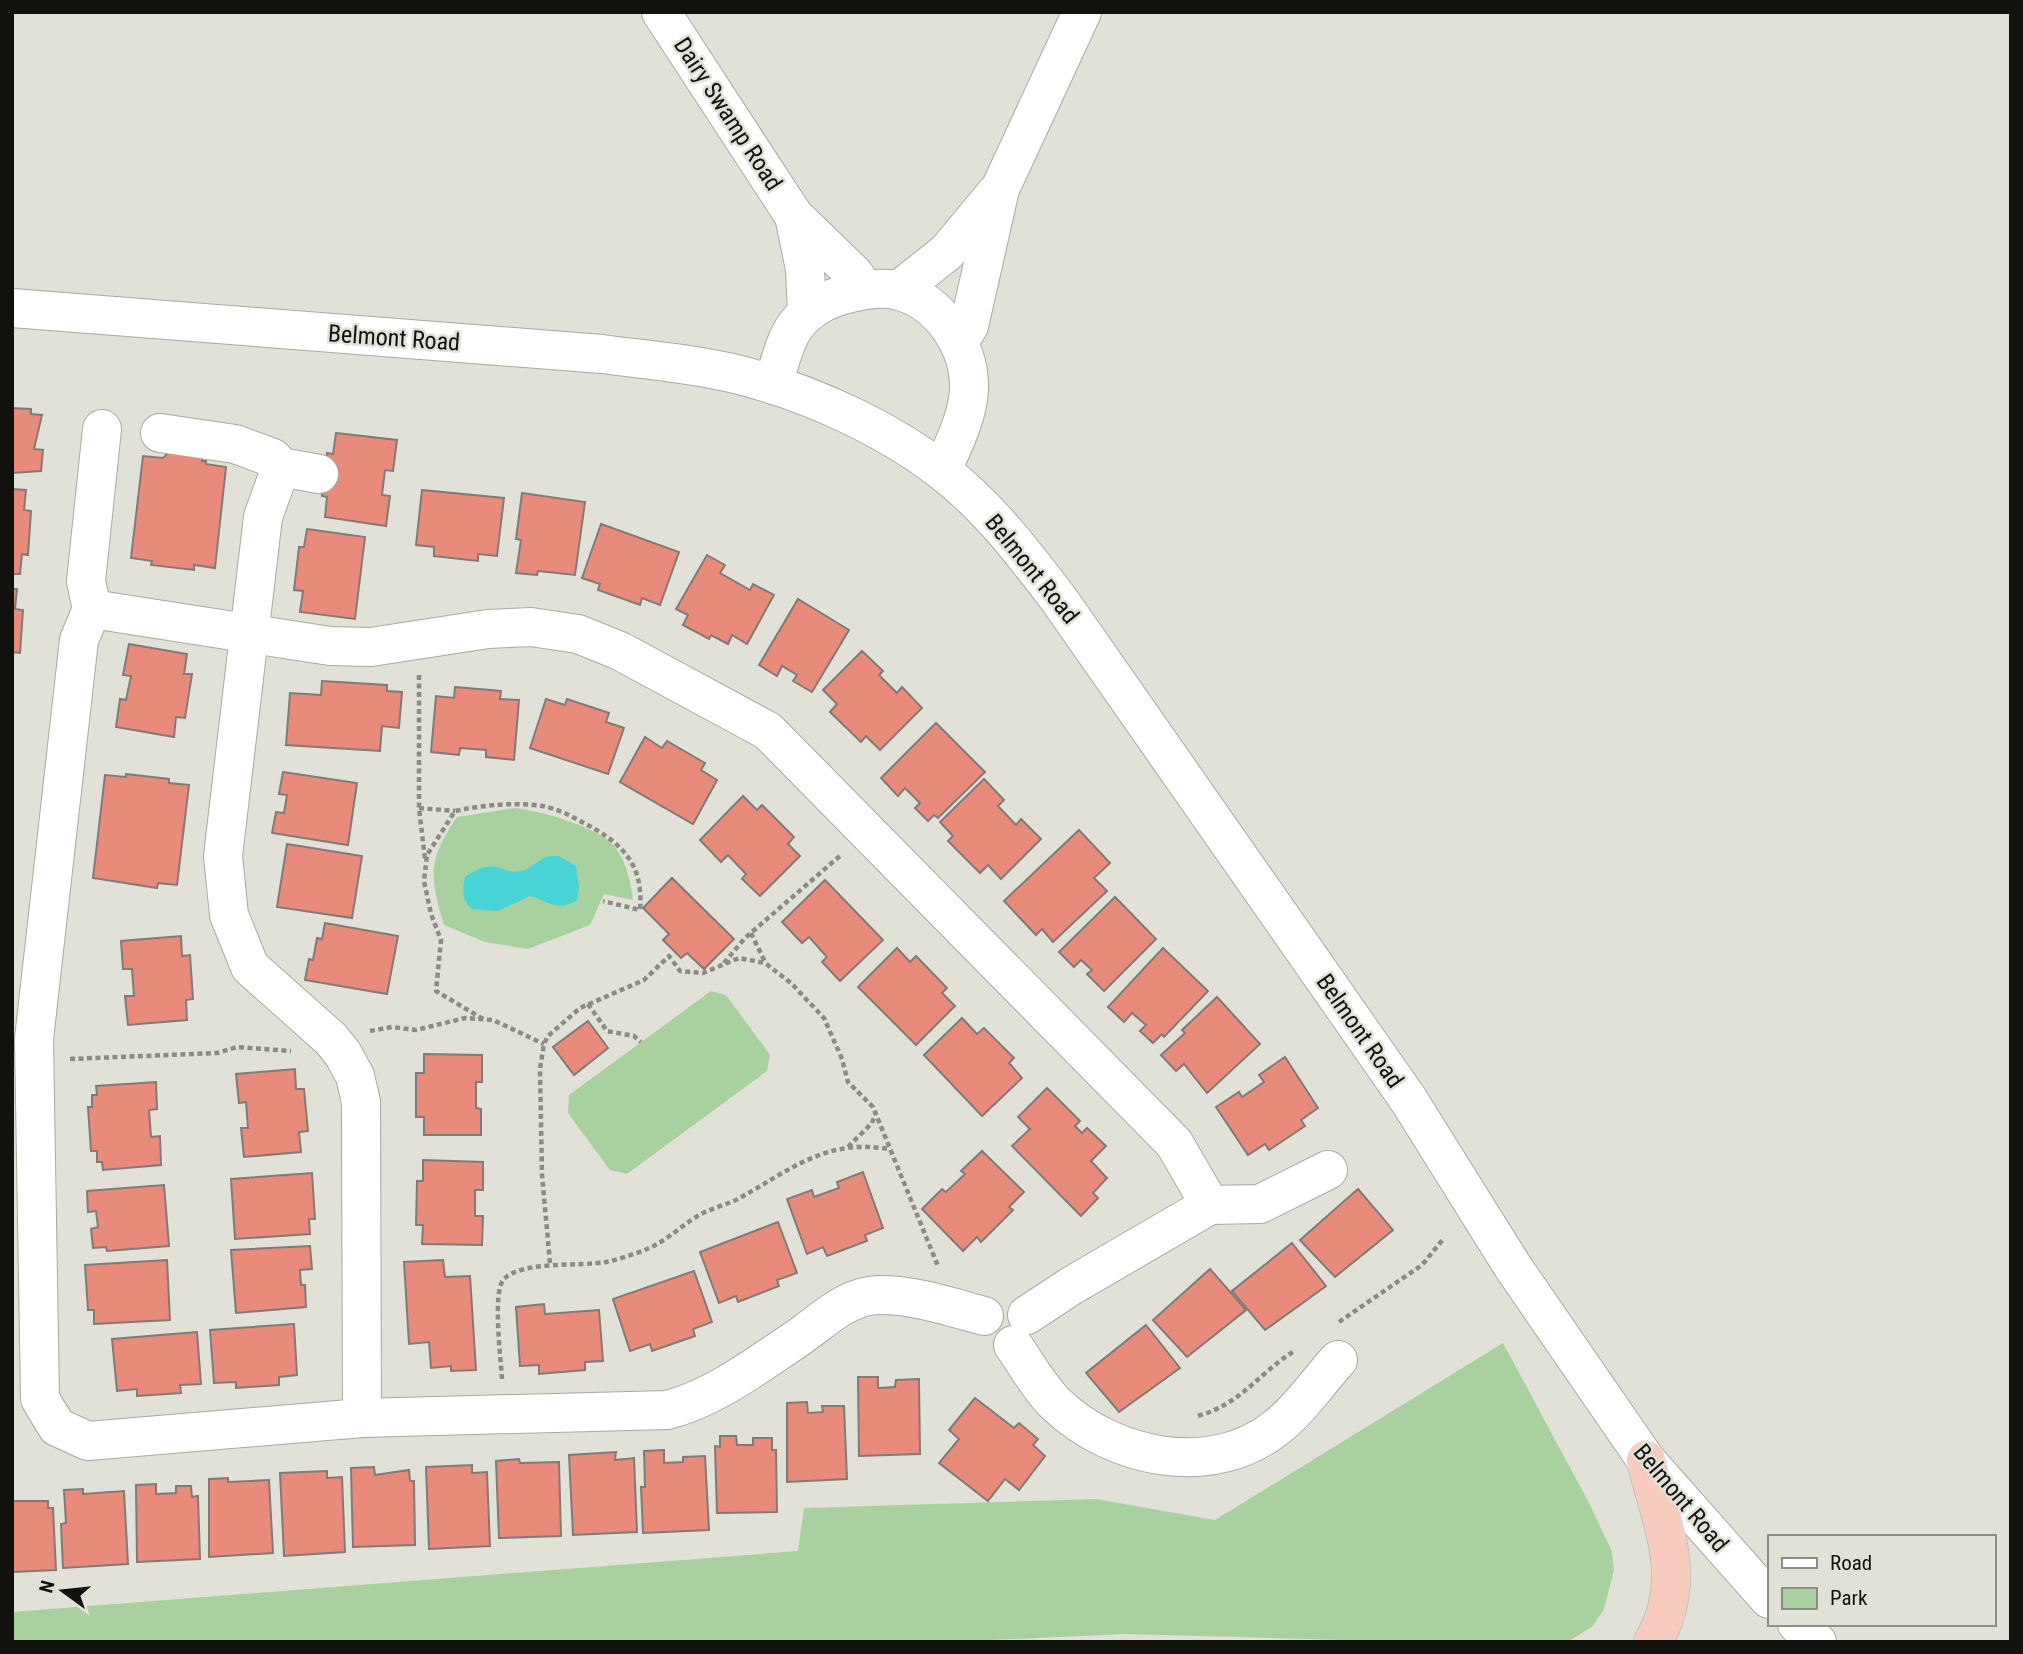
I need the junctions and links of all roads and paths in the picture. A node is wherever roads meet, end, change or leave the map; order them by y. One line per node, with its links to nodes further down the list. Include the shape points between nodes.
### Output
1 (661, 12): 4 (street, Dairy Swamp Road)
2 (1082, 12): 3 (street)
3 (1000, 189): 5 (street, via 947,252); 8 (street, via 970,326)
4 (794, 216): 5 (street, Dairy Swamp Road, via 854,274); 7 (street, Dairy Swamp Road, via 805,269)
5 (882, 290): 7 (street, via 825,301); 8 (street, via 933,310)
6 (12, 308): 9 (street, Belmont Road, via 602,354)
7 (807, 313): 9 (street, via 795,326)
8 (959, 342): 13 (street, via 969,389)
9 (773, 385): 13 (street, Belmont Road, via 850,416)
10 (102, 429): 15 (street, via 86,580)
11 (160, 433): 12 (street, via 235,444 273,458)
12 (281, 467): 14 (street); 16 (street, via 263,517)
13 (942, 471): 40 (street, Belmont Road, via 1018,545 1060,601 1408,1099 1513,1267)
14 (319, 474)
15 (92, 610): 16 (street); 39 (street, via 79,640 34,1039 40,1399 57,1427 88,1441)
16 (250, 635): 17 (street, via 371,647); 39 (street, via 223,856 229,915 250,967 331,1039 355,1076 361,1102)
17 (420, 639): 18 (path); 20 (street, via 531,627 578,634 620,651 768,731)
18 (419, 808): 19 (path); 21 (path)
19 (455, 811): 21 (path); 22 (path, via 478,806 545,806 611,836 638,877 640,910)
20 (868, 831): 23 (path); 33 (street, via 1174,1143)
21 (426, 862): 27 (path, via 424,881 441,940 436,991)
22 (603, 901)
23 (751, 933): 24 (path); 25 (path)
24 (724, 963): 25 (path, via 739,958); 26 (path, via 703,973 680,971 669,956 626,990)
25 (765, 963): 29 (path, via 824,1018 848,1082)
26 (588, 1004): 28 (path, via 607,1031 634,1036); 34 (path, via 548,1035 540,1069)
27 (483, 1019)
28 (641, 1042)
29 (875, 1113): 30 (path, via 858,1140); 31 (path)
30 (845, 1148): 31 (path, via 861,1144); 34 (path, via 782,1170 735,1200 698,1215 646,1250 606,1262)
31 (888, 1149): 35 (path, via 938,1263)
32 (1328, 1170): 33 (street, via 1260,1204)
33 (1210, 1205): 36 (street, via 1071,1286)
34 (550, 1263): 38 (path, via 511,1273 500,1282)
35 (943, 1304): 36 (street, via 984,1316 984,1330 1000,1346); 38 (street, via 879,1295 848,1303 694,1403 667,1410)
36 (1020, 1330): 37 (street, via 1057,1405 1082,1425 1139,1452 1170,1458 1244,1448 1278,1427)
37 (1338, 1360)
38 (503, 1415): 39 (street)
39 (362, 1418)
40 (1646, 1460): 41 (street, Belmont Road); 43 (highway, via 1670,1546 1673,1575 1669,1604)
41 (1768, 1598)
42 (1799, 1626): 44 (street)
43 (1653, 1642)
44 (1817, 1642)

